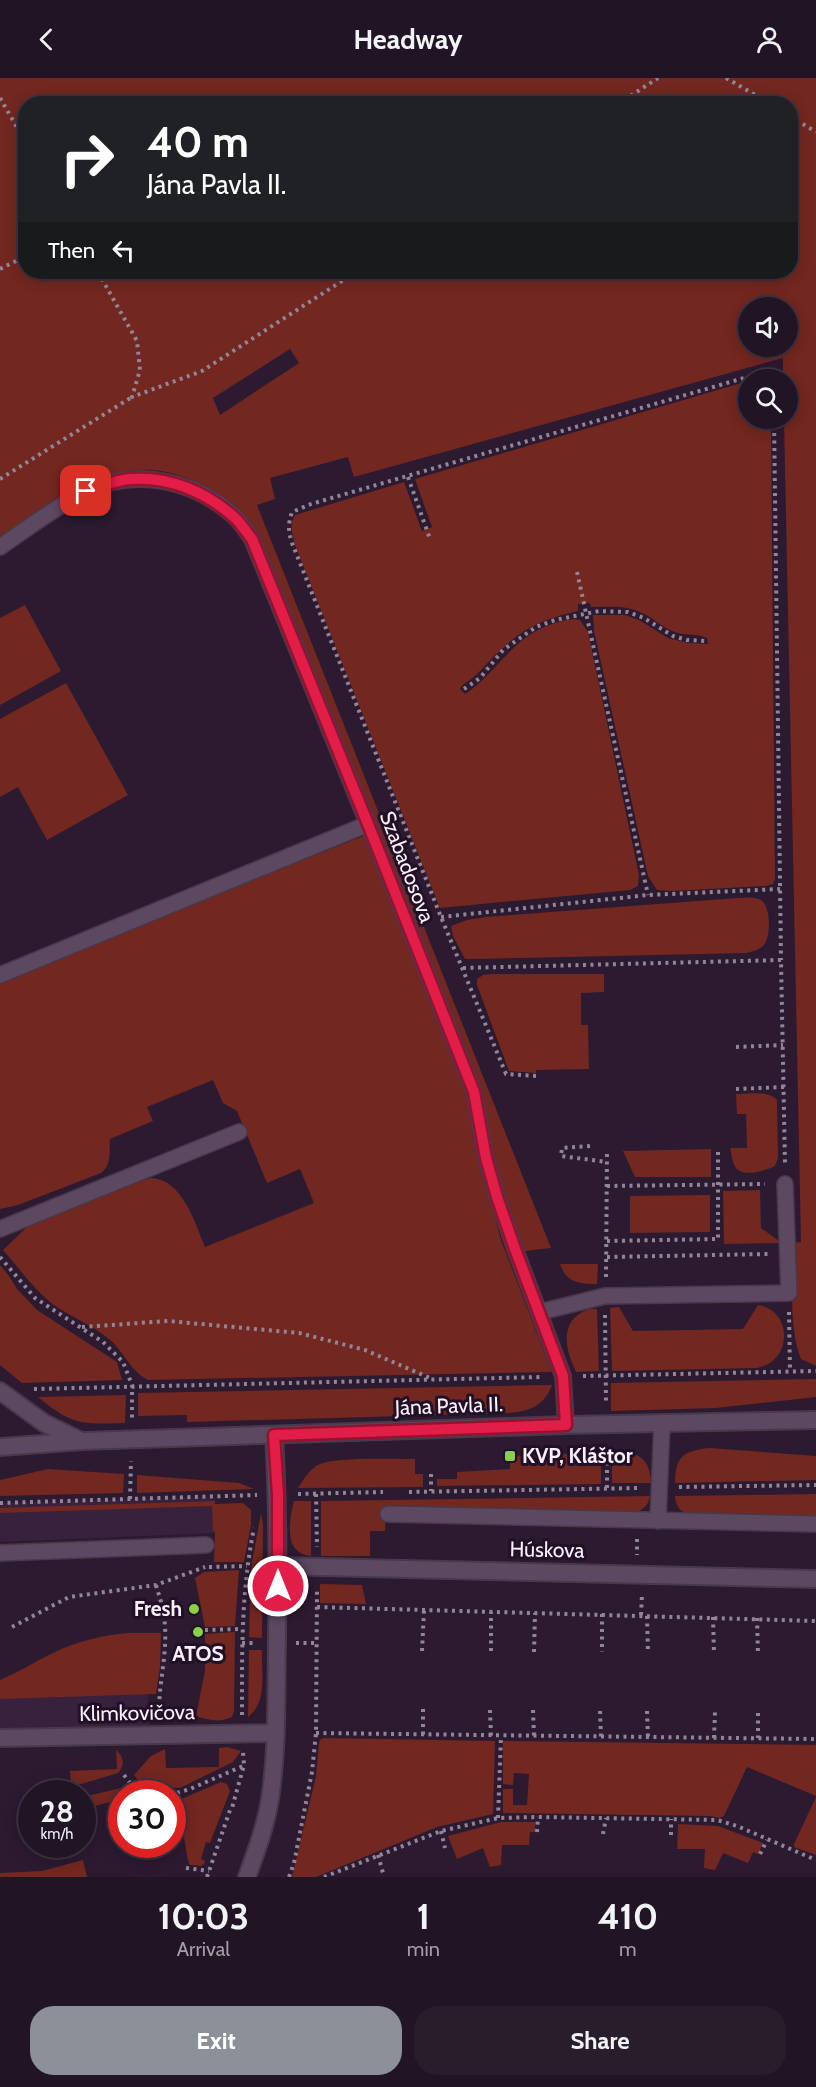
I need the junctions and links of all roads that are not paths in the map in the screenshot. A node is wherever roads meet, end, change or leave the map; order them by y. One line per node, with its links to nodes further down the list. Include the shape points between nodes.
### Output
1 (0, 547): 2 (lane, Szabadosova, via 86,491 130,479 171,482 196,492 236,518 252,539)
2 (368, 824): 3 (lane); 7 (lane, Szabadosova, via 474,1092 497,1197)
3 (0, 975)
4 (240, 1132): 6 (lane)
5 (785, 1184): 7 (lane, via 789,1293 605,1296)
6 (0, 1229)
7 (540, 1312): 11 (lane, Szabadosova, via 563,1376)
8 (0, 1391): 13 (street, Jána Pavla II., via 44,1423)
9 (816, 1420): 10 (street, Jána Pavla II.)
10 (662, 1422): 11 (street, Jána Pavla II.); 16 (lane)
11 (566, 1425): 12 (street, Jána Pavla II.)
12 (274, 1435): 13 (street, Jána Pavla II.); 20 (street)
13 (83, 1442): 14 (street, Jána Pavla II.)
14 (0, 1447)
15 (388, 1514): 16 (lane)
16 (658, 1521): 17 (lane)
17 (816, 1524)
18 (206, 1545): 19 (lane)
19 (0, 1552)
20 (278, 1566): 21 (street, Húskova); 22 (street)
21 (816, 1579)
22 (275, 1733): 23 (street, Klimkovičova); 24 (street, via 270,1801)
23 (0, 1738)
24 (247, 1877)

